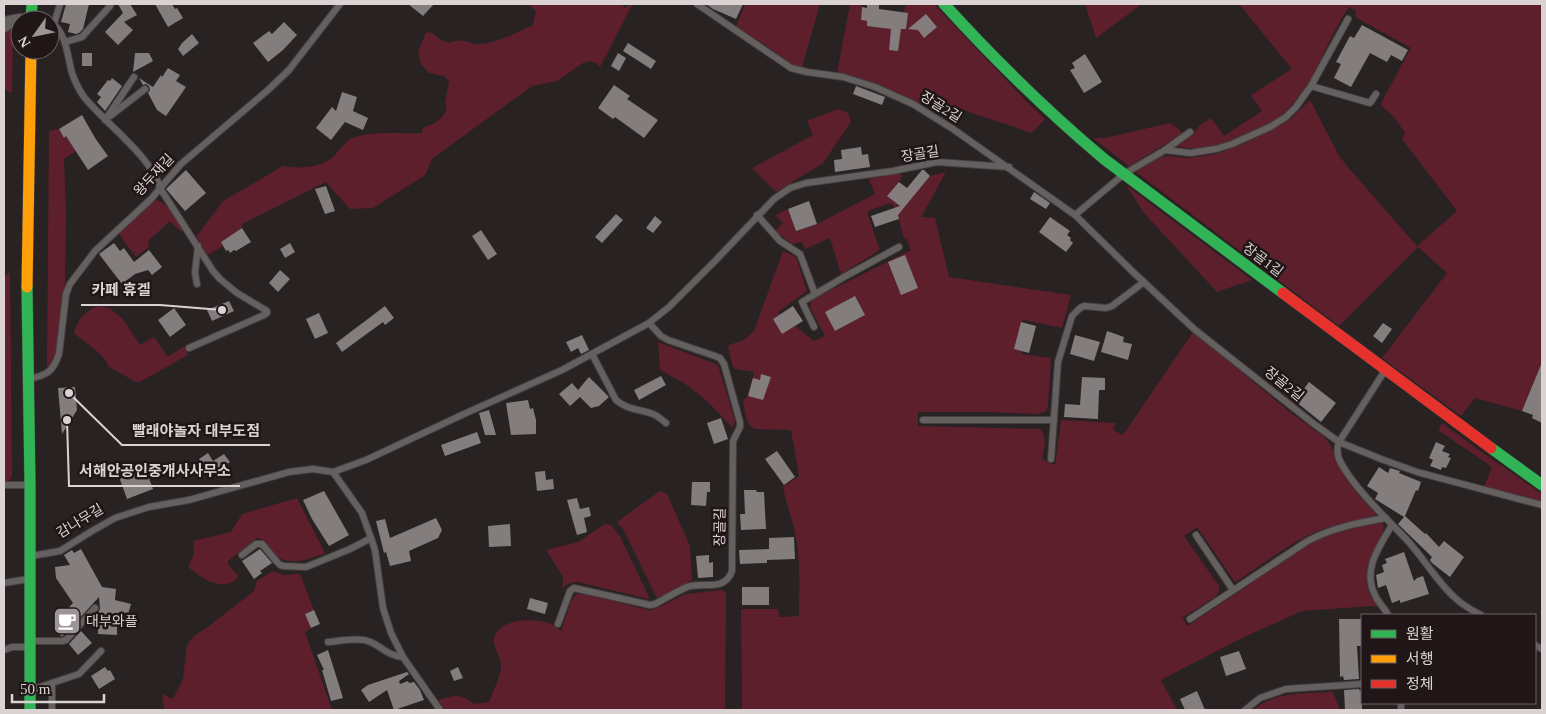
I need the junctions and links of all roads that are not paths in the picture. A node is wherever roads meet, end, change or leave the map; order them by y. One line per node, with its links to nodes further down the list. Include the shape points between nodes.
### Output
1 (340, 4): 18 (lane, 왕두재길, via 289,70 181,164)
2 (697, 4): 16 (lane, 장골2길, via 791,68 843,77 876,87 913,104)
3 (944, 4): 17 (street, 장골1길, via 989,53 1068,129)
4 (110, 6): 7 (lane, via 82,37)
5 (1348, 20): 10 (lane)
6 (60, 35): 7 (lane)
7 (65, 42): 13 (lane, via 76,84)
8 (31, 60): 31 (street)
9 (134, 77): 13 (lane)
10 (1311, 86): 12 (lane, via 1370,103); 15 (lane, via 1286,117 1232,144 1202,152)
11 (145, 89): 13 (lane)
12 (1376, 94)
13 (106, 120): 18 (lane, via 140,156)
14 (1190, 132): 15 (lane)
15 (1165, 150): 17 (lane)
16 (1009, 168): 19 (lane, 장골2길); 20 (lane, 장골길, via 937,162 806,183 790,188)
17 (1124, 174): 19 (lane); 30 (street, 장골1길)
18 (160, 188): 21 (lane); 31 (lane, 왕두재길, via 95,252 70,284 56,363 44,376)
19 (1075, 214): 23 (lane, 장골2길)
20 (757, 216): 25 (lane, via 780,241 800,254); 26 (lane, 장골길)
21 (198, 246): 24 (lane); 28 (lane, via 220,279 267,313)
22 (899, 247): 25 (lane)
23 (1144, 282): 33 (lane, via 1112,306 1084,306 1072,316 1058,362); 35 (lane, 장골2길, via 1194,329)
24 (197, 284)
25 (815, 294): 27 (lane, via 802,302)
26 (649, 324): 29 (lane, 장골길); 55 (lane, 장골길, via 661,336 720,358 724,364 740,422 733,441 732,572 724,583 688,587 650,605 574,588)
27 (814, 327)
28 (189, 348)
29 (592, 354): 34 (lane, via 616,400 628,408 655,415); 37 (lane, 장골길)
30 (1385, 370): 35 (lane); 40 (street, 장골1길)
31 (28, 380): 39 (street)
32 (923, 420): 33 (lane)
33 (1054, 420): 36 (lane)
34 (666, 423)
35 (1339, 442): 41 (lane, via 1417,472); 42 (lane, via 1337,453 1340,462)
36 (1051, 459)
37 (334, 472): 45 (lane, via 362,513); 47 (lane, 감나무길, via 313,468 289,472 189,500 149,507 115,518 60,551)
38 (4, 485): 39 (lane)
39 (30, 485): 47 (street)
40 (1542, 485)
41 (1542, 506)
42 (1386, 518): 43 (lane); 50 (lane, via 1318,535)
43 (1392, 525): 52 (lane, via 1370,571 1374,595); 53 (lane, via 1448,592)
44 (1196, 536): 50 (lane)
45 (371, 538): 46 (lane, via 306,567 280,565 262,544 256,544); 60 (lane, via 383,608)
46 (242, 554)
47 (30, 556): 48 (street)
48 (30, 579): 49 (lane); 57 (street)
49 (4, 583)
50 (1233, 590): 54 (lane)
51 (95, 608): 57 (lane, via 66,640)
52 (1387, 614)
53 (1479, 614)
54 (1190, 619)
55 (558, 624)
56 (328, 642): 60 (lane, via 364,640)
57 (30, 644): 58 (lane); 63 (street)
58 (4, 650)
59 (101, 651): 61 (lane, via 79,674)
60 (402, 657): 66 (lane)
61 (52, 683): 63 (lane); 65 (lane)
62 (1361, 684): 67 (lane, via 1286,689 1260,698)
63 (30, 691): 64 (street)
64 (30, 710)
65 (52, 710)
66 (440, 710)
67 (1245, 710)

